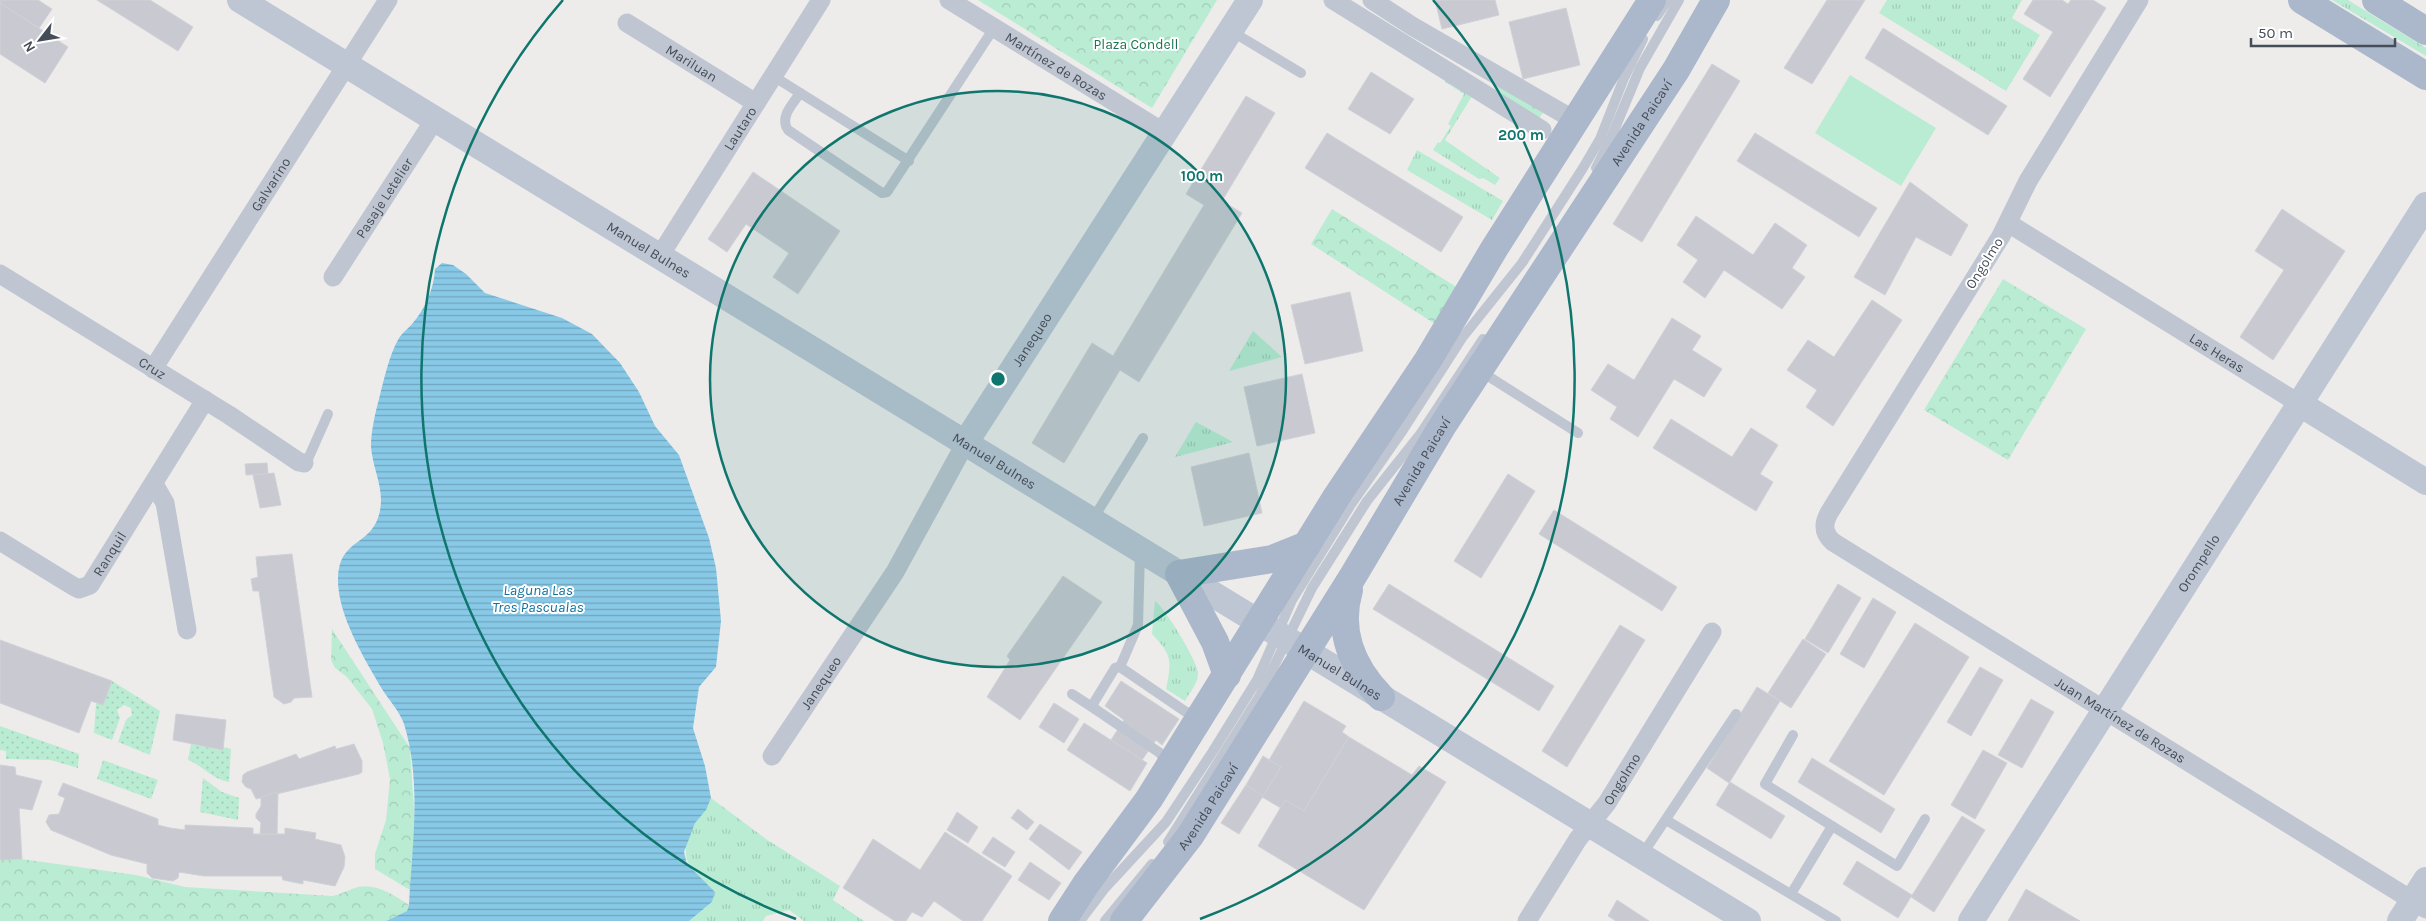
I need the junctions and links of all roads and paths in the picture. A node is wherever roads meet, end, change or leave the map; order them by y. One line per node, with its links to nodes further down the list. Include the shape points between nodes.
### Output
1 (240, 0): 19 (main road, Manuel Bulnes)
2 (388, 0): 19 (street, Galvarino)
3 (821, 0): 21 (street, Lautaro)
4 (948, 0): 16 (street, Martínez de Rozas)
5 (1250, 0): 18 (main road, Janequeo)
6 (1333, 0): 27 (street)
7 (1372, 0): 26 (street)
8 (1652, 0): 26 (main road, Avenida Paicaví)
9 (1668, 0): 59 (lane, via 1637,49 1600,139 1583,168 1522,263 1462,338 1355,498 1296,594)
10 (1680, 0): 30 (lane, via 1640,68)
11 (1716, 0): 35 (main road, Avenida Paicaví, via 1676,70)
12 (2139, 0): 33 (street, Ongolmo, via 2025,187)
13 (2302, 0): 22 (main road)
14 (2376, 0): 17 (main road)
15 (627, 23): 24 (street, Mariluan)
16 (994, 28): 28 (street, Martínez de Rozas); 29 (lane)
17 (2426, 30)
18 (1230, 31): 20 (lane); 28 (main road, Janequeo)
19 (347, 65): 25 (main road, Manuel Bulnes); 40 (street, Galvarino)
20 (1301, 73)
21 (773, 76): 23 (lane); 24 (street, Lautaro)
22 (2426, 76)
23 (800, 93): 29 (lane); 29 (lane, via 784,118 788,130 882,193 892,187)
24 (756, 103): 34 (street, Lautaro)
25 (435, 119): 34 (main road, Manuel Bulnes); 37 (street, Pasaje Letelier)
26 (1576, 121): 53 (main road, Avenida Paicaví, via 1428,360)
27 (1542, 130)
28 (1165, 133): 46 (main road, Janequeo)
29 (909, 161)
30 (1593, 174)
31 (2426, 205): 42 (main road, Orompello)
32 (1562, 221): 35 (lane)
33 (2008, 223): 42 (street, Las Heras); 51 (street, Ongolmo)
34 (659, 256): 46 (main road, Manuel Bulnes)
35 (1537, 273): 39 (main road, Avenida Paicaví)
36 (0, 274): 40 (street, Cruz)
37 (333, 277)
38 (1489, 331): 39 (lane)
39 (1479, 358): 44 (lane); 56 (main road, Avenida Paicaví); 59 (lane, via 1367,501)
40 (154, 369): 41 (street, Cruz)
41 (205, 400): 47 (street, Cruz); 49 (street, Ranquil)
42 (2300, 404): 48 (main road, Las Heras); 65 (main road, Orompello)
43 (328, 414): 47 (lane)
44 (1578, 433)
45 (1143, 438): 50 (lane)
46 (966, 442): 50 (main road, Manuel Bulnes); 69 (street, Janequeo, via 895,572)
47 (304, 463)
48 (2426, 482)
49 (154, 484): 52 (street, Ranquil, via 94,582 86,588 73,586); 57 (street, via 165,503)
50 (1093, 520): 54 (main road, Manuel Bulnes)
51 (1824, 523): 65 (street, Juan Martínez de Rozas, via 1833,542)
52 (0, 542)
53 (1307, 545): 55 (main road, via 1272,559); 59 (main road, Avenida Paicaví)
54 (1140, 550): 55 (main road, Manuel Bulnes); 60 (lane, via 1138,625)
55 (1179, 574): 59 (main road, Manuel Bulnes); 61 (main road, via 1215,642)
56 (1353, 576): 59 (main road, Avenida Paicaví); 63 (main road, via 1345,614 1346,637 1360,673)
57 (187, 630)
58 (1712, 632): 73 (street, Ongolmo, via 1607,803)
59 (1283, 637): 61 (main road, Avenida Paicaví); 63 (main road, Manuel Bulnes); 79 (lane, via 1172,813); 80 (lane, via 1249,715 1178,829); 81 (main road, Avenida Paicaví, via 1190,836)
60 (1120, 667): 64 (lane, via 1115,668 1093,704); 66 (lane, via 1144,690)
61 (1227, 675): 66 (main road, Avenida Paicaví)
62 (1072, 694): 64 (lane)
63 (1380, 697): 73 (main road, Manuel Bulnes)
64 (1095, 709): 70 (lane, via 1108,713)
65 (2106, 709): 77 (street, Juan Martínez de Rozas); 85 (main road, Orompello)
66 (1184, 712): 70 (main road, Avenida Paicaví)
67 (1736, 714): 72 (lane)
68 (1793, 735): 74 (lane, via 1765,784)
69 (772, 756)
70 (1165, 760): 78 (main road, Avenida Paicaví, via 1149,800)
71 (1925, 819): 74 (lane, via 1897,866)
72 (1666, 820): 75 (lane); 76 (lane)
73 (1589, 824): 75 (main road, Manuel Bulnes); 82 (street, Ongolmo)
74 (1832, 826): 76 (lane)
75 (1642, 856): 83 (main road, Manuel Bulnes)
76 (1791, 894): 84 (lane)
77 (2416, 902)
78 (1062, 921)
79 (1080, 921)
80 (1105, 921)
81 (1124, 921)
82 (1527, 921)
83 (1748, 921)
84 (1836, 921)
85 (1971, 921)

